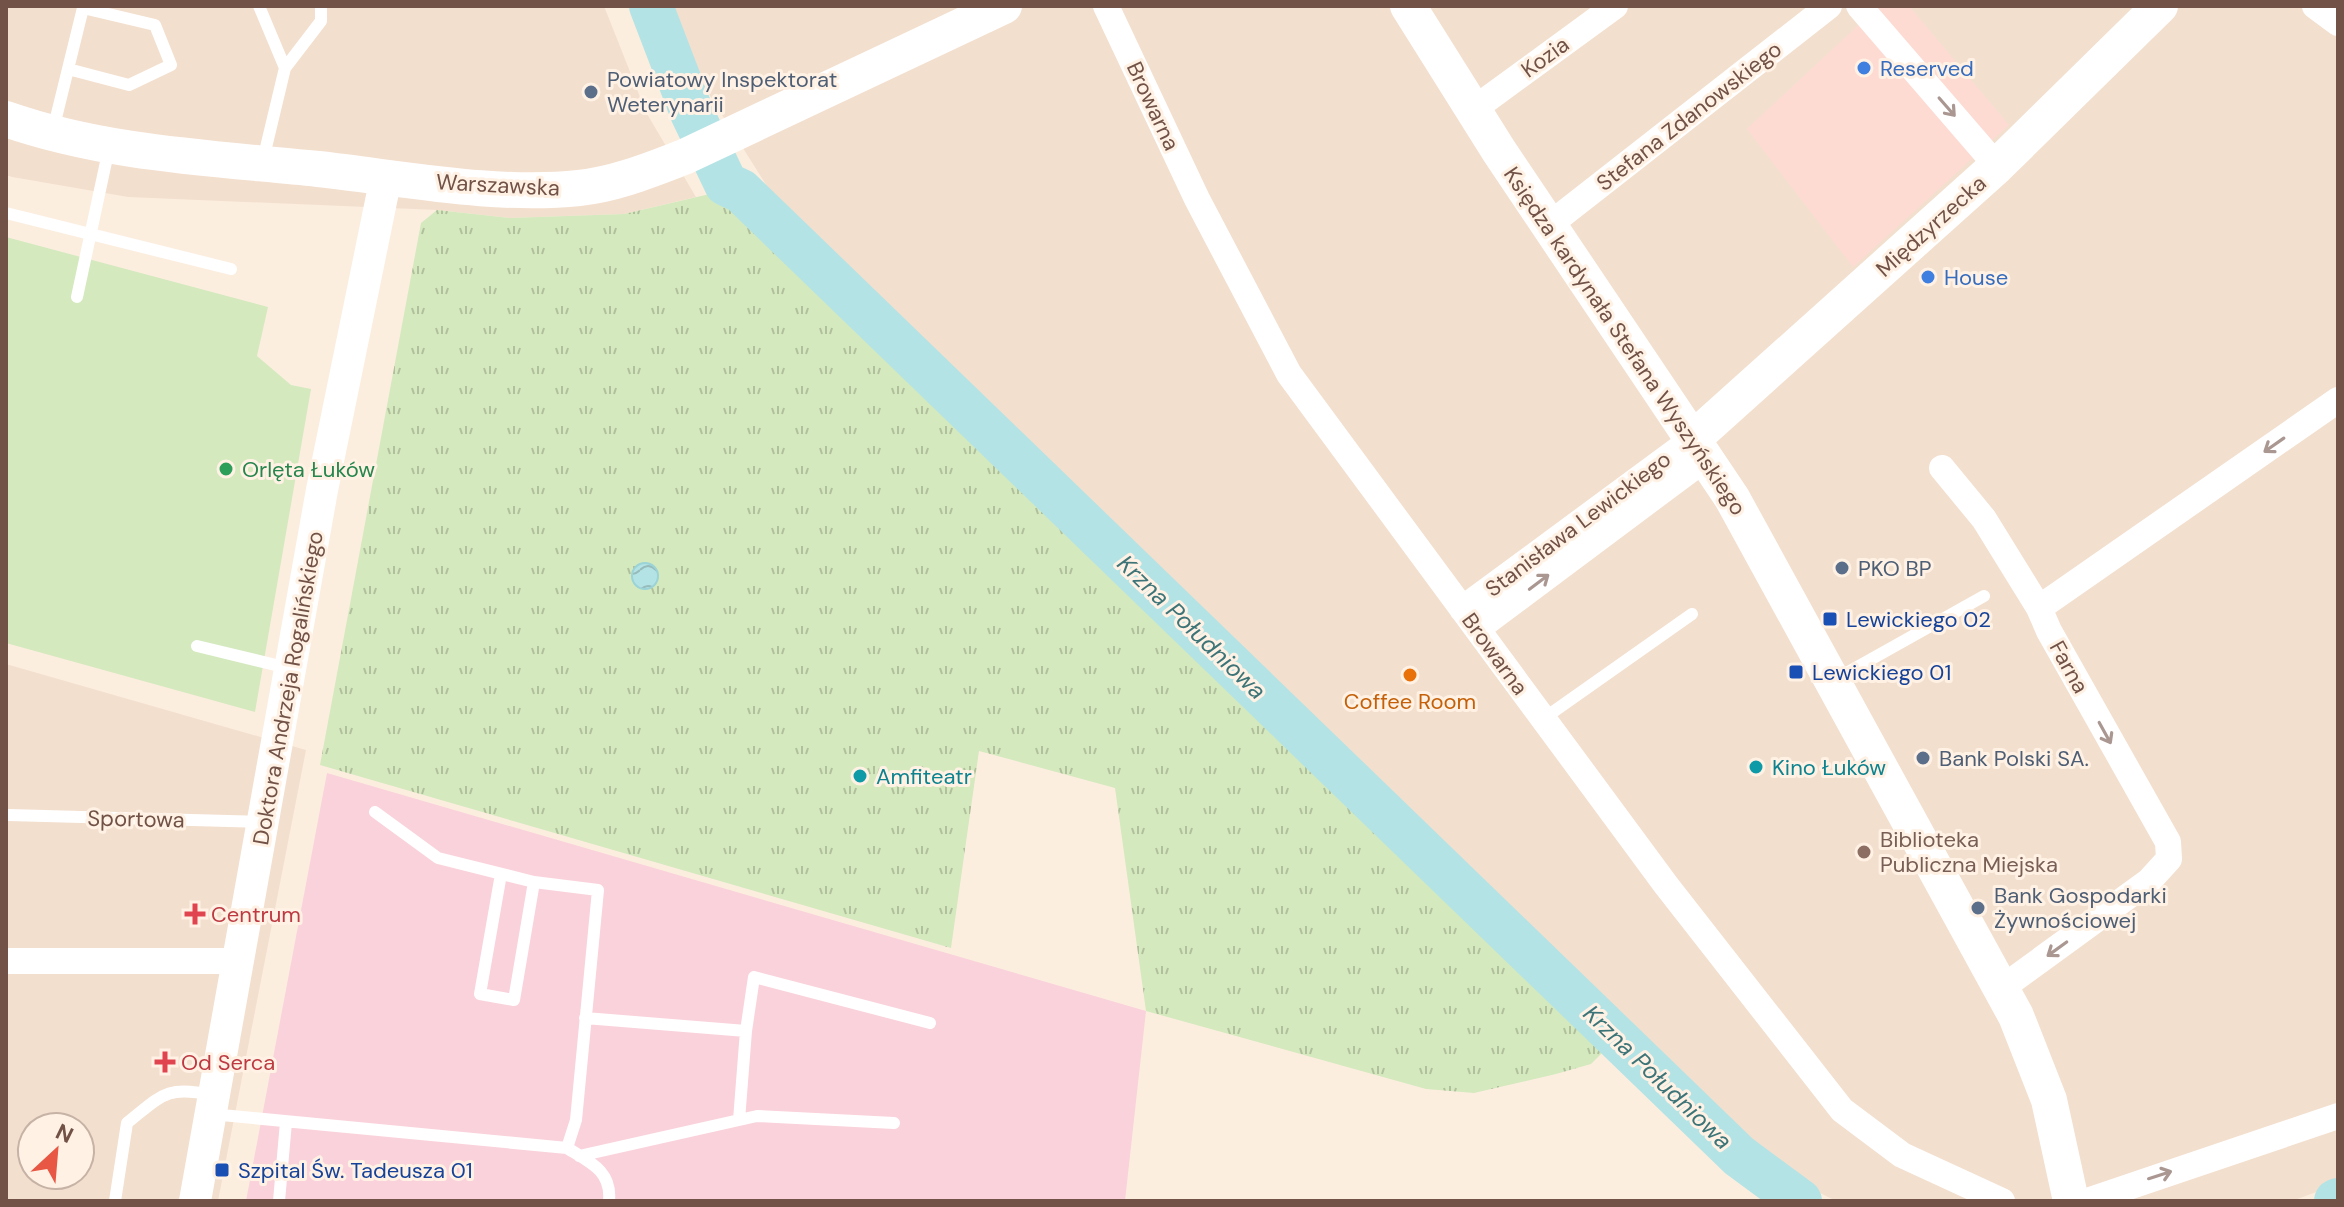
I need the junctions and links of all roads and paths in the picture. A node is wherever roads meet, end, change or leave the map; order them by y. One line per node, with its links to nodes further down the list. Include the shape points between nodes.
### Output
1 (259, 6): 12 (lane)
2 (321, 6): 12 (lane, via 321,21)
3 (1004, 6): 20 (main road, Warszawska, via 638,174 578,188 527,189)
4 (1106, 6): 32 (street, Browarna, via 1203,212 1289,374)
5 (1408, 6): 14 (main road, Księdza kardynała Stefana Wyszyńskiego)
6 (1615, 6): 14 (street, Kozia)
7 (1829, 6): 22 (street, Stefana Zdanowskiego)
8 (1859, 6): 19 (street, one-way to 19)
9 (2160, 6): 19 (main road, Międzyrzecka)
10 (2315, 6): 11 (street)
11 (2338, 23)
12 (285, 68): 18 (lane)
13 (68, 69): 13 (lane, via 83,8 155,25 171,65 129,85); 16 (lane)
14 (1474, 109): 22 (main road, Księdza kardynała Stefana Wyszyńskiego)
15 (6, 119): 16 (main road, Warszawska)
16 (52, 134): 17 (main road, Warszawska)
17 (110, 146): 18 (main road, Warszawska); 23 (lane)
18 (262, 163): 20 (main road, Warszawska)
19 (1997, 166): 27 (main road, Międzyrzecka)
20 (386, 177): 34 (street, Doktora Andrzeja Rogalińskiego)
21 (6, 213): 23 (lane)
22 (1549, 225): 27 (main road, Księdza kardynała Stefana Wyszyńskiego)
23 (92, 236): 24 (lane); 25 (lane)
24 (231, 269)
25 (77, 297)
26 (2338, 400): 30 (street, one-way to 30)
27 (1700, 448): 32 (street, Stanisława Lewickiego); 35 (main road, Księdza kardynała Stefana Wyszyńskiego)
28 (1942, 468): 30 (street, via 1984,519)
29 (1984, 596): 35 (lane)
30 (2039, 608): 44 (street, Farna, one-way to 44, via 2168,842 2169,859 2149,881)
31 (1692, 614): 36 (lane)
32 (1470, 619): 36 (street, Browarna)
33 (197, 646): 34 (lane)
34 (291, 669): 39 (street, Doktora Andrzeja Rogalińskiego)
35 (1831, 681): 44 (main road, Księdza kardynała Stefana Wyszyńskiego)
36 (1543, 719): 59 (street, Browarna, via 1771,1024 1842,1110 1902,1155)
37 (375, 812): 40 (lane, via 438,858)
38 (8, 815): 39 (lane, Sportowa)
39 (265, 822): 43 (street, Doktora Andrzeja Rogalińskiego)
40 (501, 874): 41 (lane); 41 (lane, via 480,994 514,1000)
41 (534, 882): 45 (lane, via 598,890)
42 (6, 961): 43 (street)
43 (238, 961): 48 (street, Doktora Andrzeja Rogalińskiego)
44 (2002, 988): 60 (main road, Księdza kardynała Stefana Wyszyńskiego, via 2040,1073)
45 (585, 1018): 47 (lane); 53 (lane, via 576,1120)
46 (930, 1023): 47 (lane, via 754,977)
47 (746, 1031): 50 (lane)
48 (212, 1105): 51 (lane); 55 (lane, via 178,1089 127,1123); 56 (street, Doktora Andrzeja Rogalińskiego)
49 (2338, 1116): 61 (street, one-way to 49)
50 (739, 1120): 52 (lane, via 757,1116); 54 (lane)
51 (286, 1122): 53 (lane); 57 (lane)
52 (894, 1123)
53 (567, 1148): 54 (lane)
54 (579, 1156): 58 (lane, via 602,1169)
55 (115, 1201)
56 (195, 1201)
57 (279, 1201)
58 (609, 1201)
59 (2002, 1201)
60 (2071, 1201)
61 (2087, 1201)

